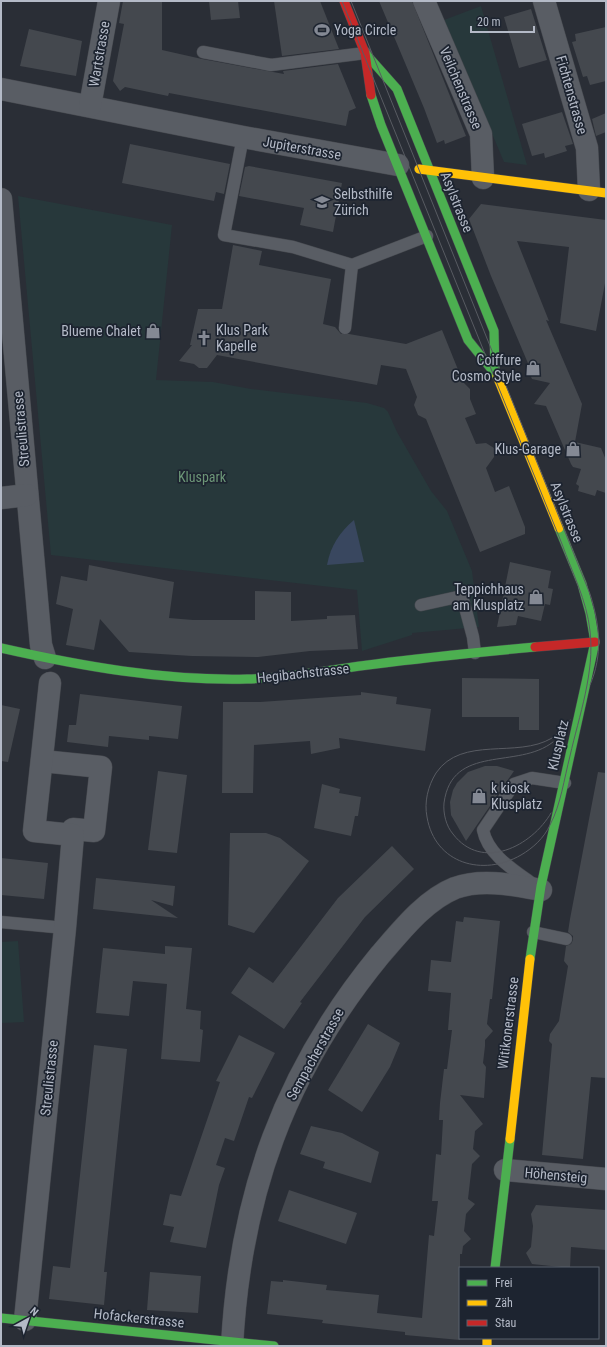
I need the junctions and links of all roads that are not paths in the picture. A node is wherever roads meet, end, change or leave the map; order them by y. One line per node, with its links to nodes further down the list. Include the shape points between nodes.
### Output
1 (109, 1): 8 (street, Wartstrasse)
2 (344, 1): 6 (main road, Asylstrasse)
3 (424, 1): 12 (street, Veilchenstrasse, via 481,134)
4 (544, 1): 13 (street, Fichtenstrasse, via 587,148)
5 (203, 52): 6 (lane, via 271,65)
6 (365, 53): 10 (main road, Asylstrasse, via 371,97); 11 (main road, Asylstrasse, via 397,89)
7 (1, 90): 8 (street, Jupiterstrasse)
8 (90, 106): 9 (street, Jupiterstrasse)
9 (243, 137): 10 (street, Jupiterstrasse); 16 (lane, via 224,235 293,247)
10 (398, 165): 11 (main road, Jupiterstrasse); 15 (main road, Asylstrasse)
11 (430, 172): 12 (main road, Jupiterstrasse); 18 (main road, Asylstrasse, via 494,331)
12 (483, 178): 13 (main road, Jupiterstrasse)
13 (597, 192)
14 (1, 199): 19 (street, Streulistrasse)
15 (427, 236): 16 (lane); 18 (main road, Asylstrasse, via 468,340)
16 (352, 265): 17 (lane)
17 (344, 328)
18 (495, 372): 22 (main road, Asylstrasse, via 582,584 590,613)
19 (27, 495): 20 (street); 25 (street, Streulistrasse, via 41,645)
20 (1, 498)
21 (421, 605): 24 (lane, via 462,596)
22 (601, 637): 24 (main road, Hegibachstrasse); 28 (main road, Klusplatz)
23 (1, 648): 25 (main road, Hegibachstrasse)
24 (475, 653): 25 (main road, Hegibachstrasse, via 267,678 229,679 154,676)
25 (45, 658)
26 (50, 683): 27 (street)
27 (42, 761): 29 (street, via 34,831); 29 (street, via 101,767 94,831 74,829)
28 (565, 783): 30 (main road, Witikonerstrasse); 30 (lane, Klusplatz, via 532,778 514,784 483,830 488,845 494,852)
29 (73, 835): 32 (street, Streulistrasse)
30 (541, 890): 33 (main road, Witikonerstrasse); 40 (street, Sempacherstrasse, via 495,883 461,887 444,893 410,922 368,971 332,1020 296,1085 264,1161 253,1199 242,1259)
31 (1, 922): 32 (lane)
32 (65, 928): 39 (street, Streulistrasse)
33 (534, 932): 34 (lane); 35 (main road, Witikonerstrasse)
34 (566, 939)
35 (505, 1170): 36 (street, Höhensteig); 37 (main road, Witikonerstrasse)
36 (606, 1180)
37 (495, 1267)
38 (1, 1318): 39 (main road, Hofackerstrasse)
39 (25, 1320): 40 (main road, Hofackerstrasse)
40 (232, 1344): 41 (main road, Hofackerstrasse)
41 (274, 1346)

